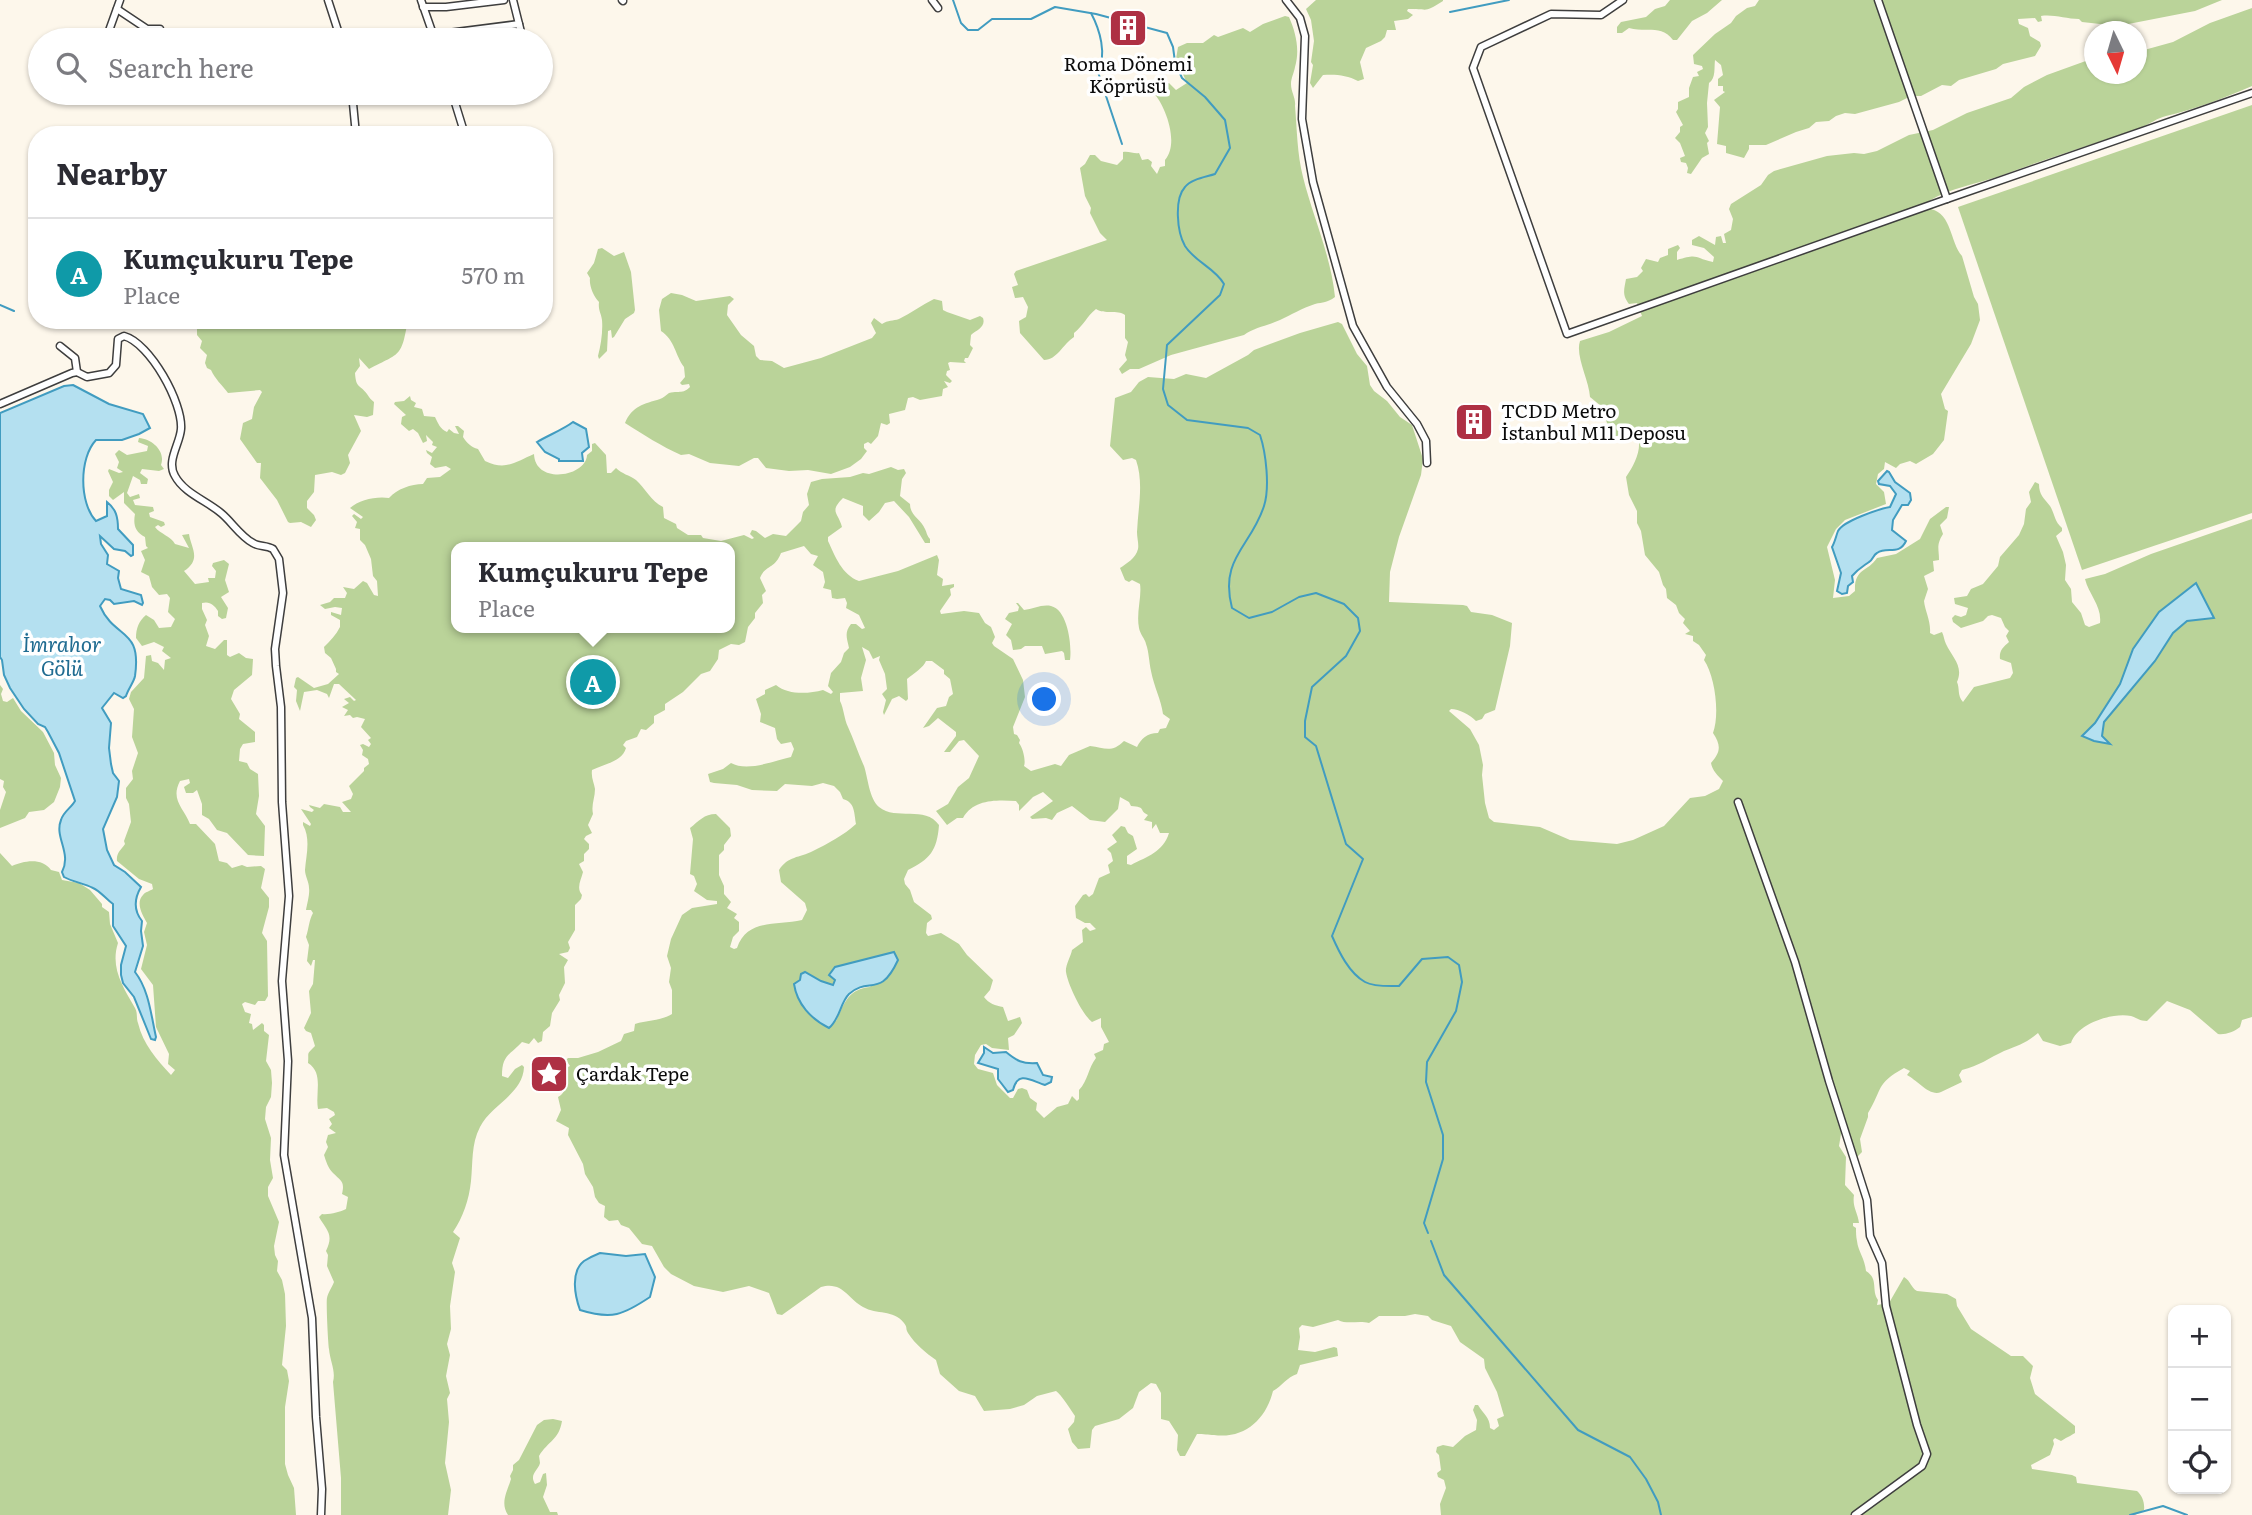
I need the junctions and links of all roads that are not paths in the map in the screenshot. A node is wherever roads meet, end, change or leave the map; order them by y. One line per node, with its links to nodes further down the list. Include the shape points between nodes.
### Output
1 (120, 0): 11 (street)
2 (328, 0): 15 (street)
3 (504, 0): 9 (street, via 446,7)
4 (513, 0): 12 (street)
5 (932, 0): 10 (street)
6 (1286, 0): 28 (street, via 1300,18 1305,36 1303,119 1309,157 1350,316 1387,387 1418,424 1426,441)
7 (1623, 0): 24 (street, via 1601,15 1551,14 1510,32 1481,47 1473,68 1567,334)
8 (1878, 0): 24 (street)
9 (422, 3): 16 (street)
10 (937, 8)
11 (117, 9): 13 (street); 14 (street)
12 (519, 24): 17 (street); 18 (street)
13 (110, 28)
14 (146, 28)
15 (337, 28)
16 (431, 28)
17 (495, 28)
18 (520, 28)
19 (2252, 93): 24 (street)
20 (353, 105): 22 (street)
21 (456, 105): 23 (street)
22 (355, 126)
23 (462, 126)
24 (1947, 198)
25 (60, 346): 26 (street, via 75,358)
26 (77, 372): 27 (street); 30 (street, via 87,377 109,373 116,365 118,339 127,336 138,344 177,406 181,428 173,474 178,482 247,539 273,549 279,559 283,593 275,649 289,896 282,981 288,1061 284,1155 312,1318)
27 (0, 404)
28 (1427, 463)
29 (1738, 802): 31 (street, via 1795,962 1867,1200 1870,1236 1882,1263 1886,1306 1927,1454 1922,1466)
30 (321, 1515)
31 (1855, 1515)

